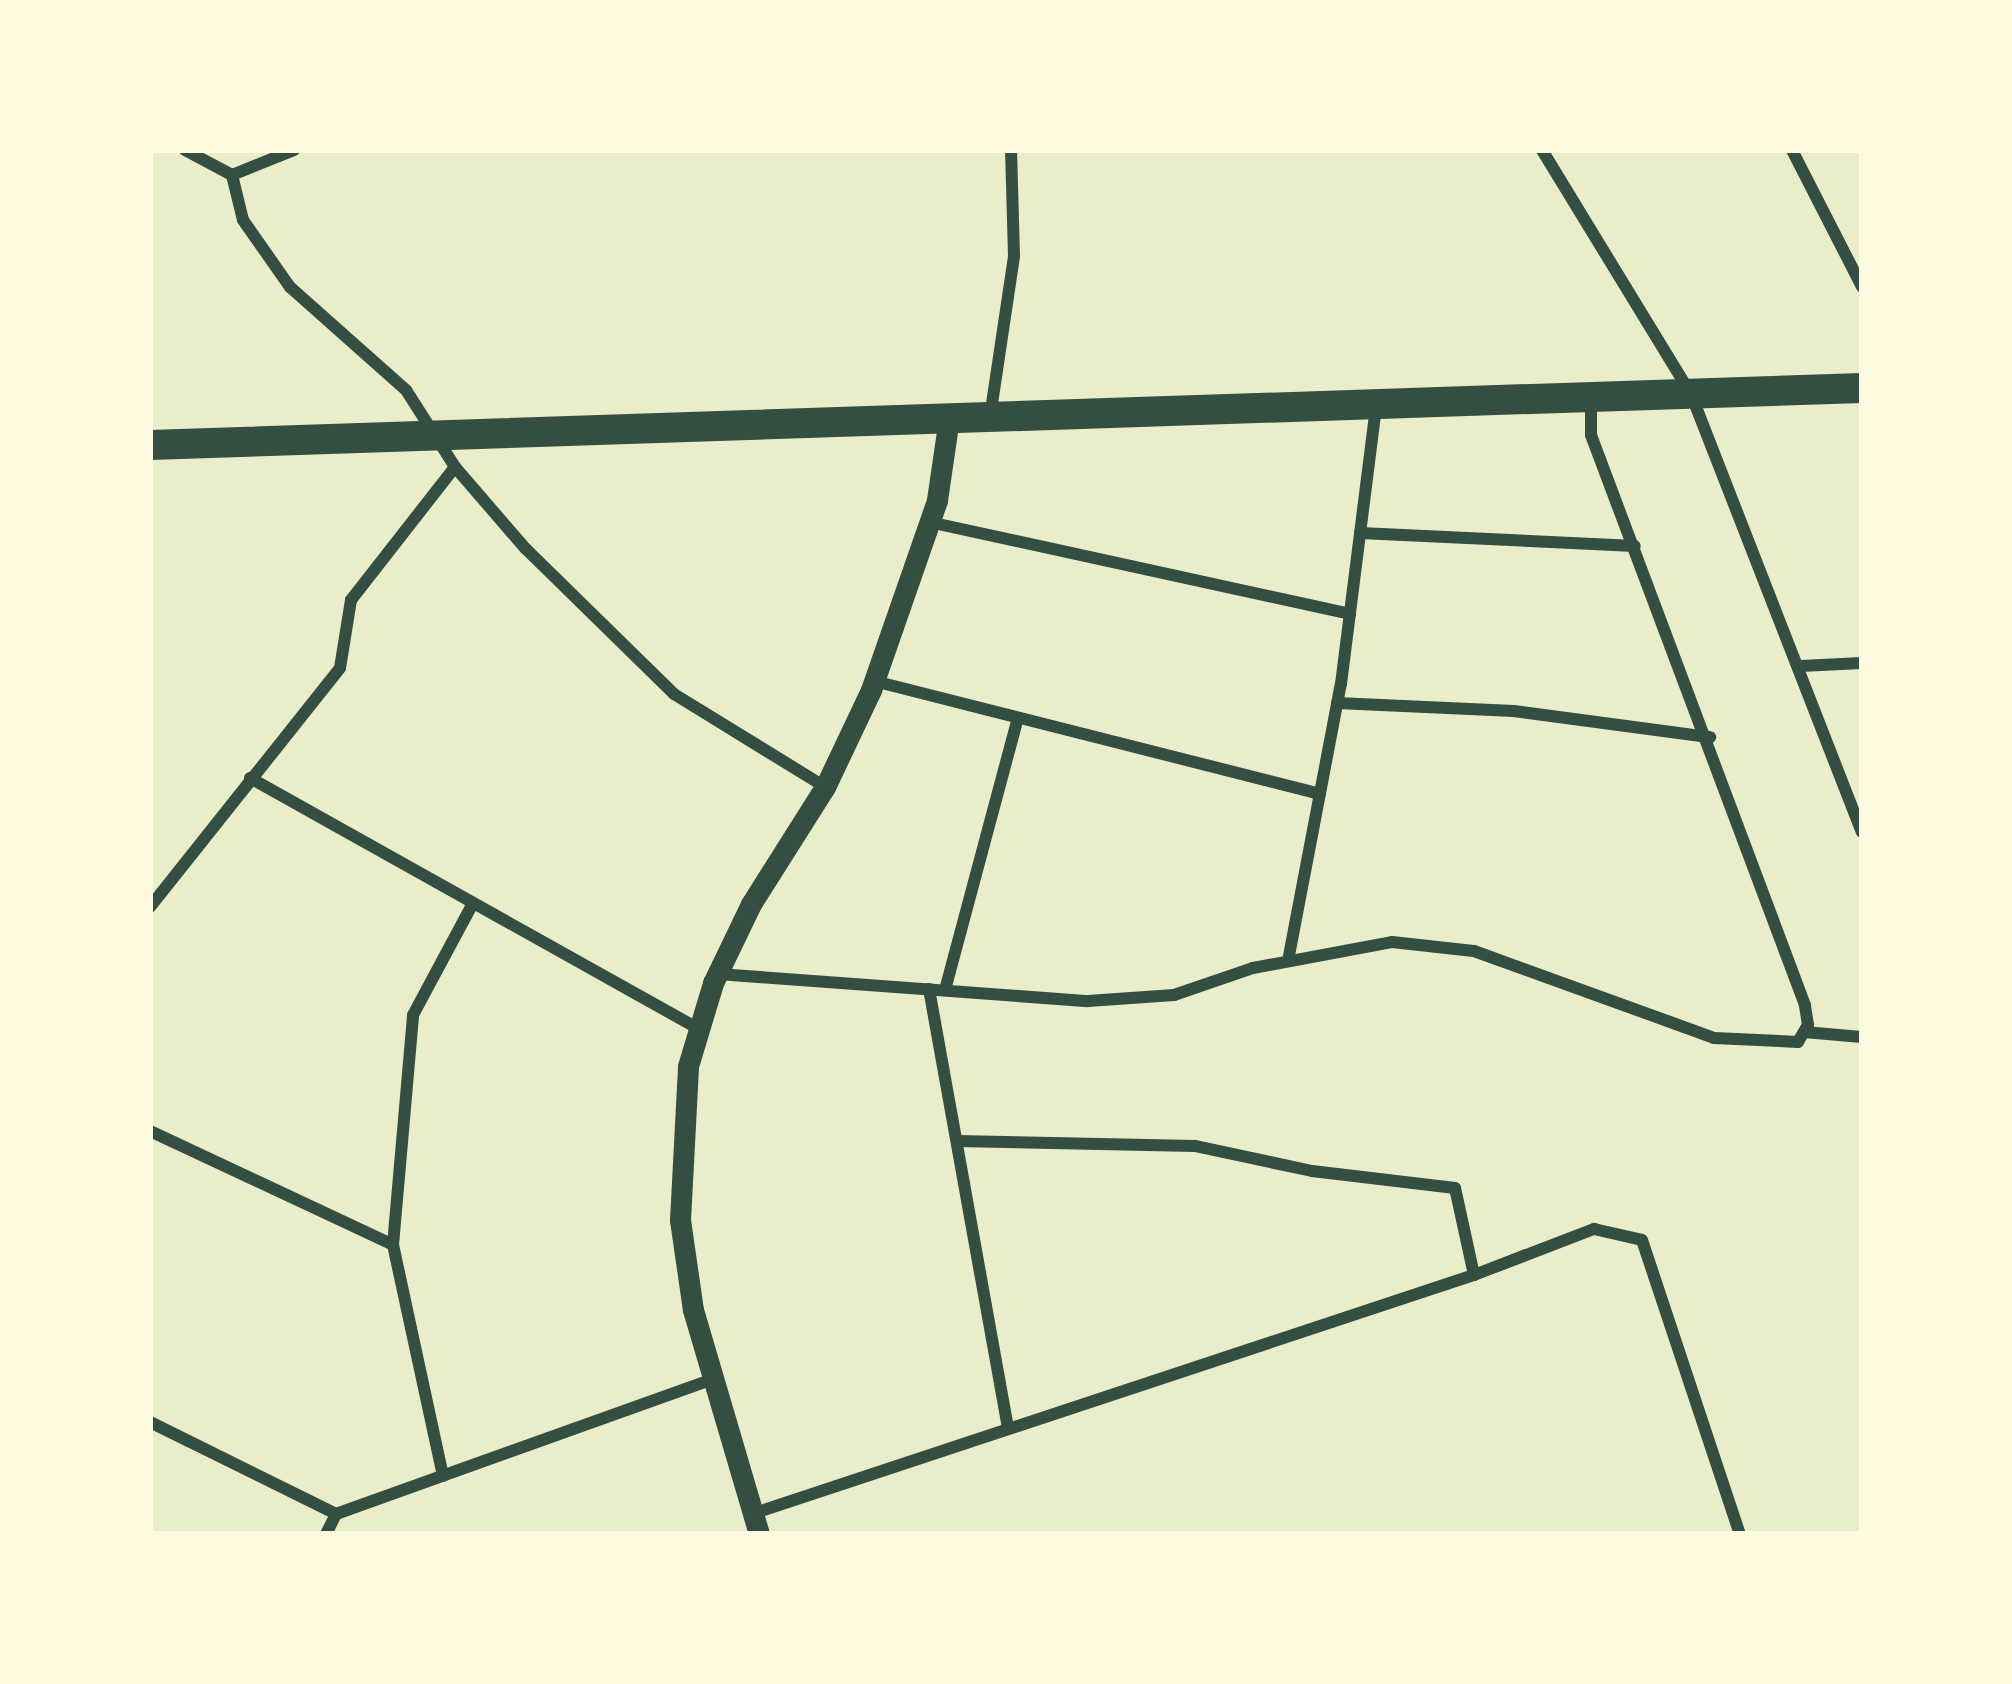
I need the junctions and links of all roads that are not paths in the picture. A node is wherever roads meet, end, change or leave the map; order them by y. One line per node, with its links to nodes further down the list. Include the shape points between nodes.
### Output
1 (185, 150): 6 (street)
2 (294, 150): 6 (street)
3 (1011, 150): 12 (street, via 1014,256)
4 (1541, 150): 9 (street)
5 (1792, 150): 7 (street)
6 (232, 176): 14 (street, via 243,220 290,287 406,390)
7 (1862, 287)
8 (1862, 388): 9 (main road)
9 (1690, 394): 10 (main road); 22 (street)
10 (1591, 397): 11 (main road); 19 (street, via 1591,435)
11 (1376, 403): 12 (main road); 18 (street)
12 (990, 417): 13 (main road)
13 (950, 418): 14 (main road); 17 (street)
14 (436, 437): 15 (main road); 16 (street)
15 (150, 446)
16 (455, 467): 27 (street, via 351,600 340,668); 28 (street, via 674,694)
17 (929, 522): 20 (street); 23 (street)
18 (1360, 533): 19 (street); 20 (street)
19 (1635, 546): 26 (street)
20 (1350, 614): 24 (street)
21 (1862, 663): 22 (street)
22 (1802, 666): 30 (street)
23 (874, 681): 25 (street); 28 (street)
24 (1337, 703): 26 (street, via 1514,711); 29 (street)
25 (1017, 722): 29 (street); 36 (street)
26 (1710, 737): 38 (street, via 1805,1005)
27 (250, 778): 31 (street); 32 (street)
28 (825, 787): 34 (street)
29 (1320, 794): 33 (street)
30 (1862, 832)
31 (473, 903): 37 (street); 42 (street, via 413,1015)
32 (150, 908)
33 (1288, 962): 36 (street, via 1174,995 1088,1001); 38 (street, via 1392,942 1474,951 1714,1038 1798,1042)
34 (718, 974): 35 (street); 37 (street)
35 (929, 989): 36 (street); 41 (street)
36 (945, 990)
37 (699, 1029): 44 (street, via 680,1148 680,1220)
38 (1804, 1033): 39 (street)
39 (1862, 1037)
40 (150, 1131): 42 (street)
41 (957, 1141): 43 (street, via 1196,1146 1312,1171 1455,1188); 46 (street)
42 (393, 1245): 47 (street)
43 (1474, 1275): 46 (street); 51 (street, via 1594,1229 1642,1240)
44 (711, 1380): 47 (street); 49 (street)
45 (150, 1422): 48 (street)
46 (1009, 1429): 49 (street)
47 (443, 1476): 48 (street)
48 (336, 1514): 50 (street)
49 (755, 1524)
50 (326, 1534)
51 (1740, 1534)

